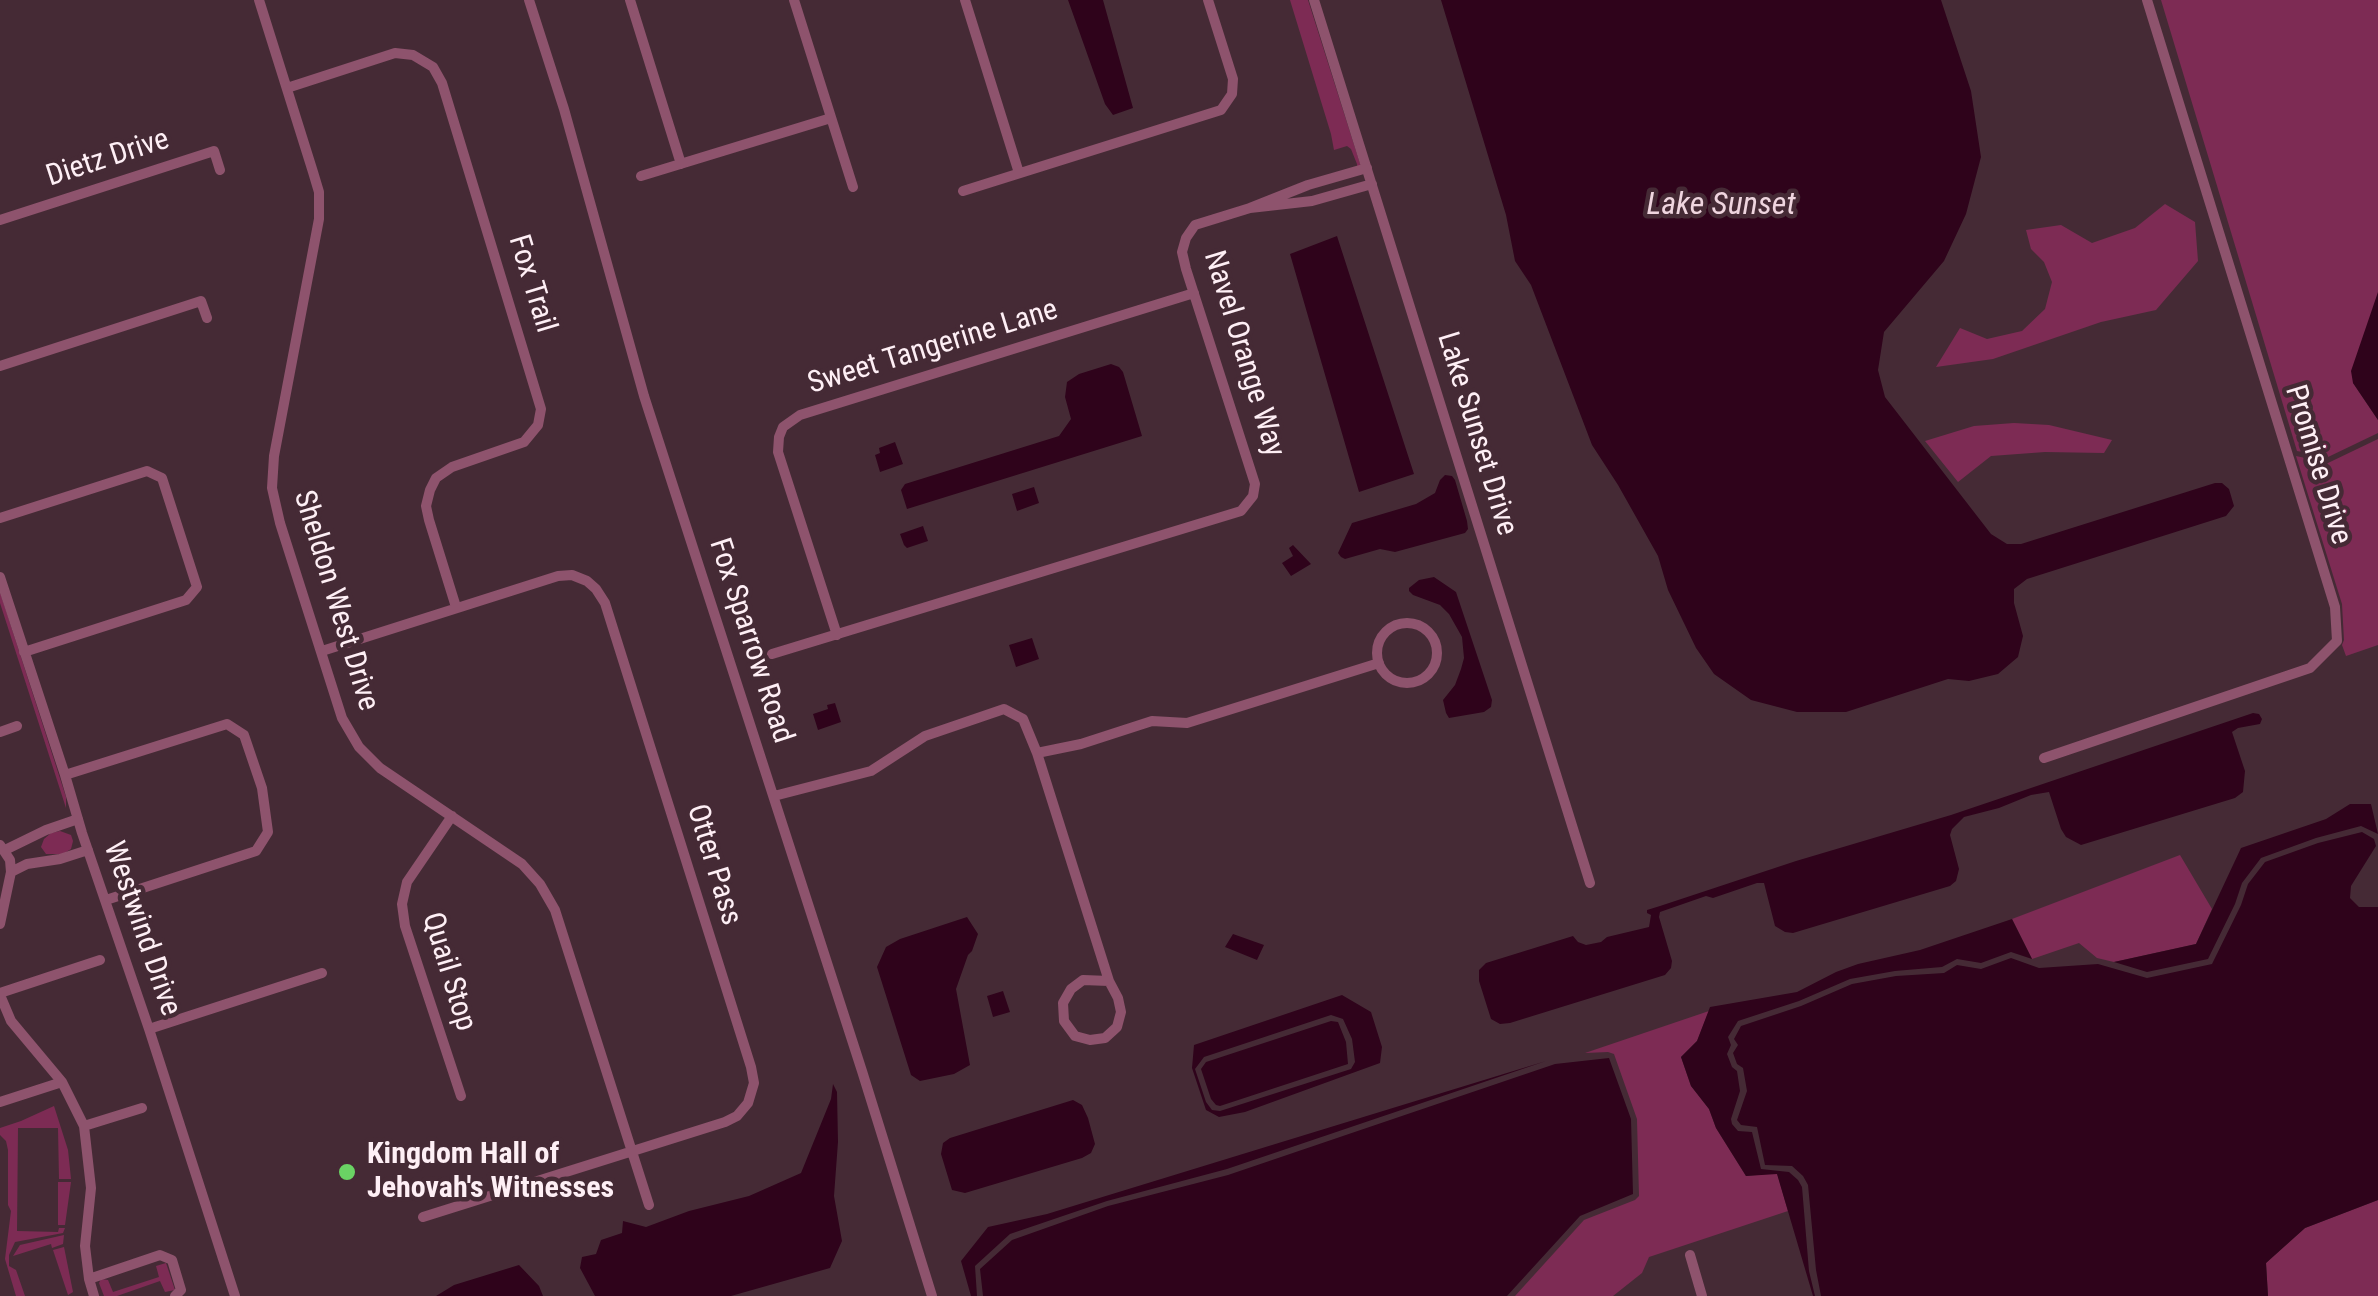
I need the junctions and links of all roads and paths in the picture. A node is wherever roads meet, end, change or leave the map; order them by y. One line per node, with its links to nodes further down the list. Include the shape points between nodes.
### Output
1 (259, 0): 9 (street, Sheldon West Drive)
2 (529, 0): 37 (street, Fox Sparrow Road, via 644,396)
3 (630, 0): 11 (street)
4 (794, 0): 10 (street)
5 (966, 0): 14 (street)
6 (1208, 0): 14 (street, via 1233,79 1226,106)
7 (1314, 0): 12 (street, Lake Sunset Drive)
8 (2147, 0): 35 (street, Promise Drive, via 2335,606 2337,641 2310,668)
9 (287, 88): 26 (street, Fox Trail, via 395,53 414,55 442,83 542,409 524,442 452,467 430,490 429,520); 28 (street, Sheldon West Drive, via 318,192 319,218 272,488)
10 (831, 118): 11 (street); 17 (street)
11 (681, 164): 15 (street)
12 (1366, 168): 16 (street, Lake Sunset Drive); 19 (street)
13 (220, 170): 20 (street, Dietz Drive, via 214,151)
14 (1020, 173): 18 (street)
15 (641, 176)
16 (1372, 184): 19 (street, via 1312,201); 45 (street, Lake Sunset Drive)
17 (853, 187)
18 (963, 191)
19 (1250, 208): 21 (street, Navel Orange Way, via 1195,226 1186,238 1182,252)
20 (0, 220)
21 (1194, 293): 27 (street, Sweet Tangerine Lane, via 800,414 783,427 778,452); 27 (street, Navel Orange Way, via 1255,484 1240,510)
22 (208, 318): 23 (street, via 201,301)
23 (0, 366)
24 (0, 518): 29 (street, via 147,471 162,478 197,586 186,600)
25 (0, 577): 29 (street, Westwind Drive)
26 (456, 607): 28 (street, Otter Pass); 58 (street, Otter Pass, via 572,575 587,581 605,603 754,1083 737,1116)
27 (837, 635): 30 (street)
28 (322, 651): 38 (street, Sheldon West Drive, via 342,718 359,747)
29 (24, 652): 36 (street, Westwind Drive)
30 (772, 654)
31 (1379, 663): 31 (street, via 1398,682 1417,681 1436,662 1435,642 1422,627 1402,623 1384,633); 34 (street, via 1187,723 1152,721)
32 (17, 726): 33 (street)
33 (0, 732)
34 (1037, 754): 37 (street, via 1024,719 1004,709 924,736 871,772); 50 (street)
35 (2044, 758)
36 (65, 775): 39 (street, Westwind Drive); 46 (street, via 227,724 244,735 262,788 268,832 256,851)
37 (774, 796): 66 (street, Fox Sparrow Road)
38 (452, 816): 54 (street, Quail Stop, via 408,882 402,904); 58 (street, Sheldon West Drive, via 522,864 555,910)
39 (78, 820): 40 (street); 42 (street, Westwind Drive)
40 (31, 839): 41 (street); 43 (street)
41 (2, 848): 44 (street)
42 (88, 850): 43 (street); 46 (street, Westwind Drive)
43 (38, 862): 44 (street)
44 (11, 872): 47 (street)
45 (1590, 883)
46 (106, 900): 52 (street, Westwind Drive)
47 (0, 924)
48 (100, 960): 51 (street)
49 (322, 973): 52 (street)
50 (1108, 981): 50 (street, via 1121,1012 1117,1027 1105,1038 1075,1036 1062,1002 1083,980)
51 (0, 994): 53 (street, via 11,1021)
52 (149, 1028): 65 (street, Westwind Drive)
53 (62, 1082): 55 (street); 57 (street)
54 (461, 1096)
55 (0, 1102)
56 (142, 1108): 57 (street)
57 (84, 1126): 62 (street)
58 (631, 1151): 59 (street, Sheldon West Drive); 60 (street, Otter Pass)
59 (649, 1205)
60 (424, 1217)
61 (1690, 1256): 67 (street)
62 (89, 1278): 63 (street); 64 (street, via 160,1256 172,1260 182,1290)
63 (94, 1296)
64 (176, 1296)
65 (235, 1296)
66 (932, 1296)
67 (1702, 1296)

